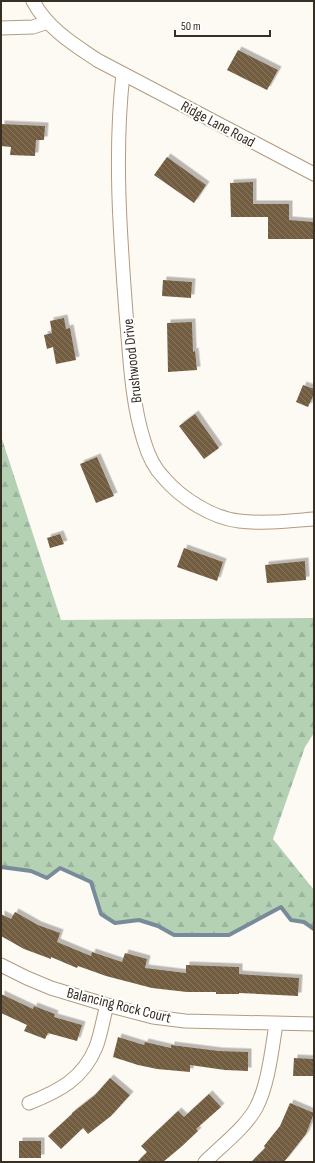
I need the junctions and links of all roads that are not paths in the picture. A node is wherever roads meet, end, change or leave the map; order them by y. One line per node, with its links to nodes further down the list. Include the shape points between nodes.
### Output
1 (33, 1): 2 (street, Ridge Lane Road)
2 (48, 22): 3 (street, via 33,27); 4 (street, Ridge Lane Road, via 77,47)
3 (1, 28)
4 (123, 74): 5 (street, Ridge Lane Road); 6 (street, Brushwood Drive, via 120,94 119,187 123,275 131,374 140,429 148,454 162,477 174,489 199,506 224,518 256,523)
5 (314, 174)
6 (314, 519)
7 (1, 965): 8 (street, Balancing Rock Court, via 51,988)
8 (107, 1005): 9 (street, Balancing Rock Court, via 170,1020); 11 (street, via 96,1046 78,1075 68,1085)
9 (276, 1024): 10 (street, Balancing Rock Court); 12 (street, via 266,1082 256,1108 245,1124)
10 (314, 1024)
11 (29, 1103)
12 (205, 1162)

